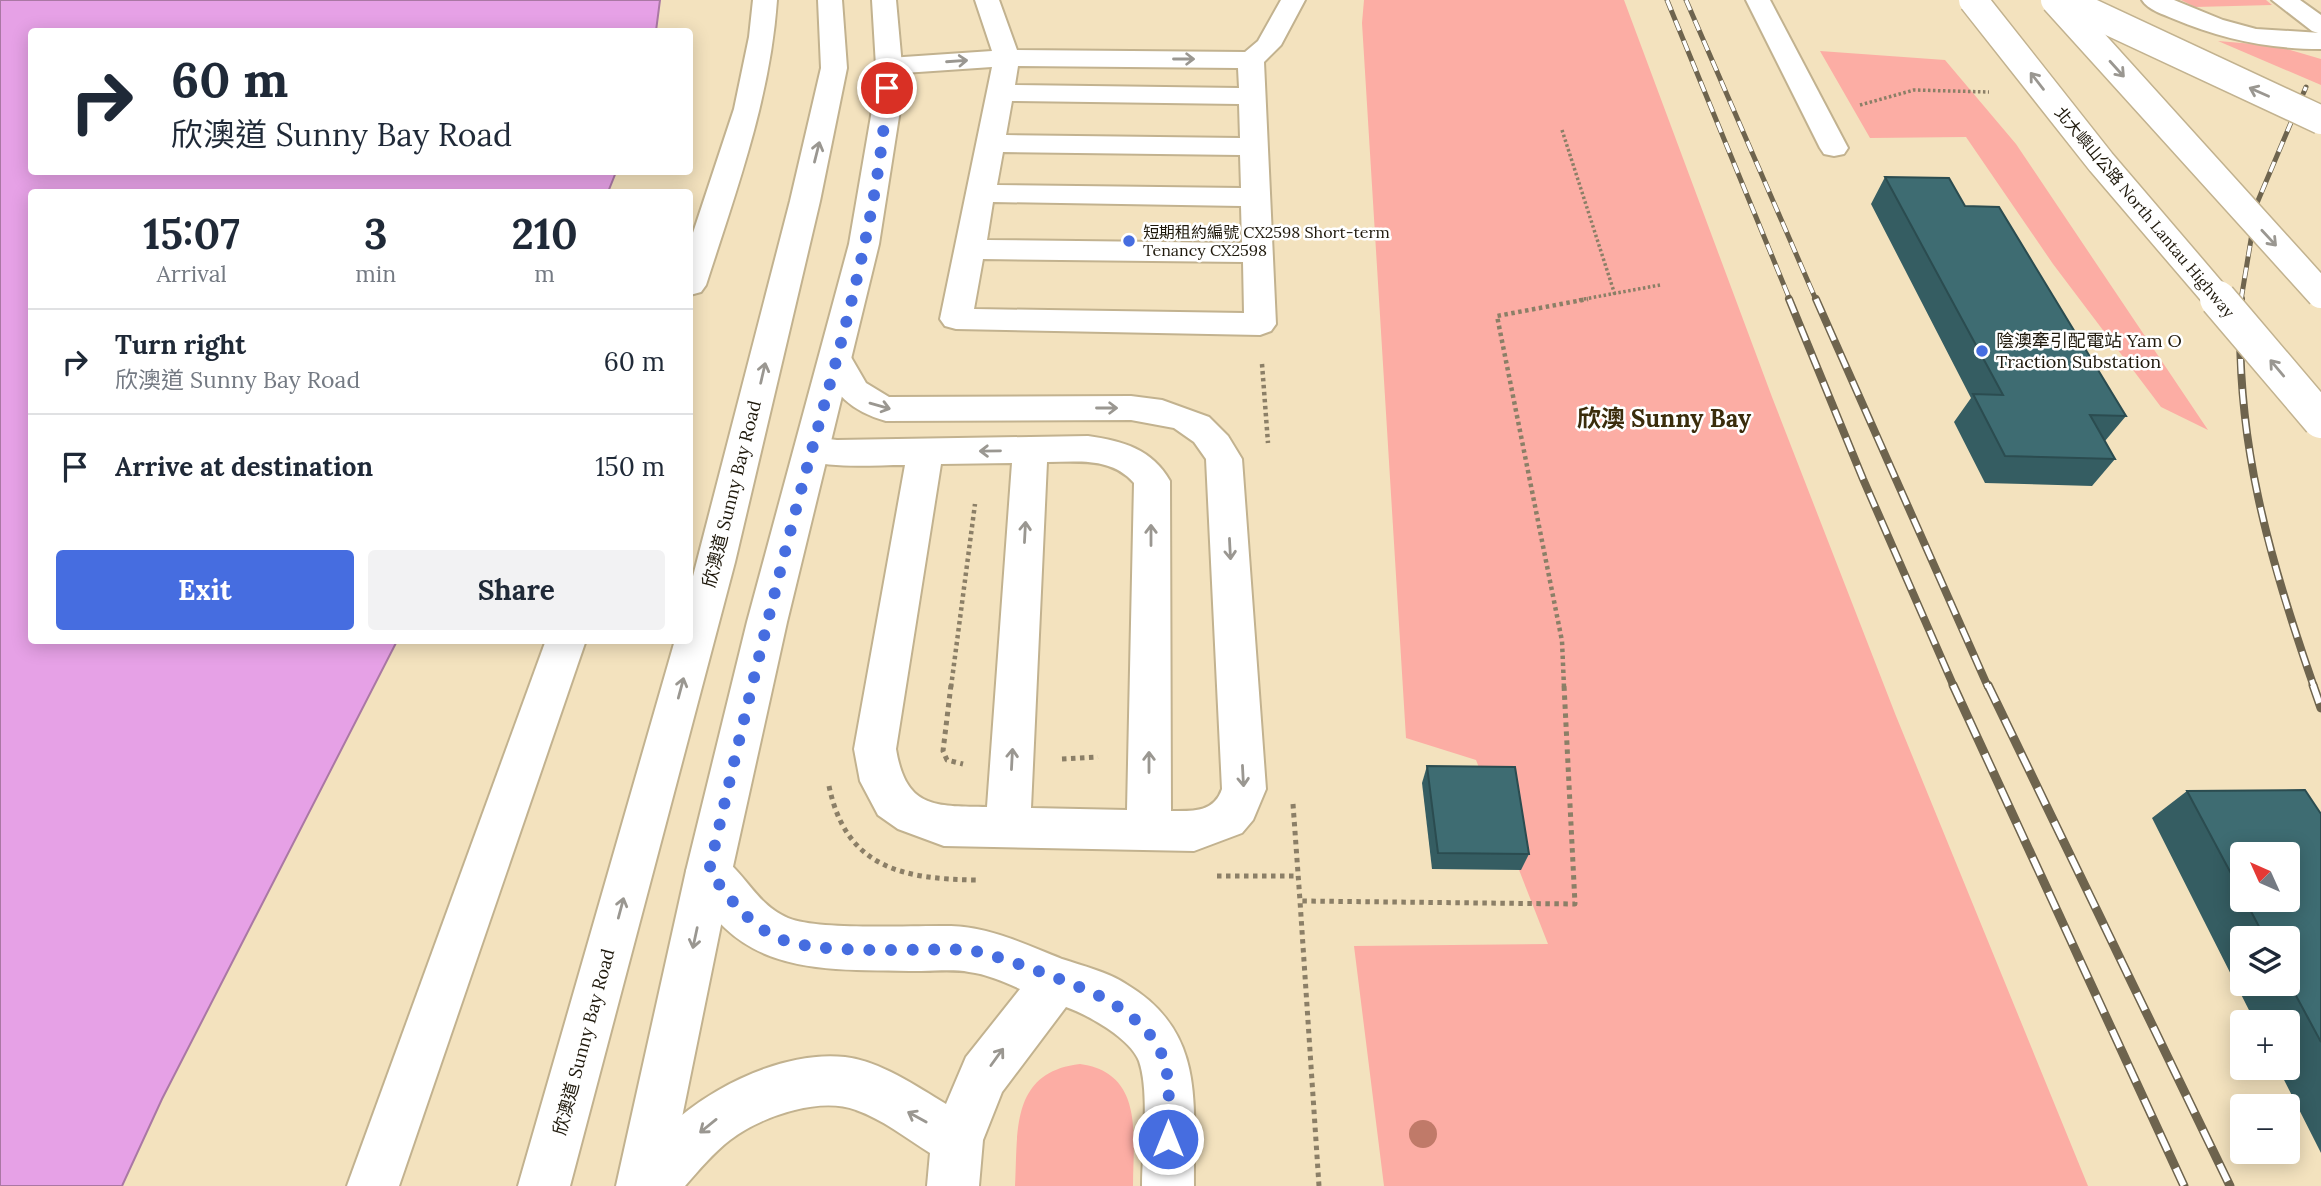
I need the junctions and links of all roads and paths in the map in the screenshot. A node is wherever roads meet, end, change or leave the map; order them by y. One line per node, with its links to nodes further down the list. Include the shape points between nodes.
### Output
1 (765, 0): 29 (main road, via 748,110)
2 (830, 0): 17 (main road, 欣澳道 Sunny Bay Road)
3 (884, 0): 16 (main road)
4 (987, 0): 14 (main road)
5 (1293, 0): 15 (main road, via 1268,45)
6 (1758, 0): 24 (main road)
7 (1973, 0): 34 (main road, 北大嶼山公路 North Lantau Highway, one-way to 7, bridge, via 2101,162)
8 (2055, 0): 31 (main road, one-way to 31, bridge)
9 (2065, 0): 20 (main road, one-way to 9, bridge)
10 (2154, 0): 13 (main road, via 2223,30 2260,38)
11 (2284, 0): 12 (main road)
12 (2321, 26)
13 (2321, 41)
14 (1007, 58): 15 (main road, one-way to 15); 16 (main road, one-way to 14); 18 (main road)
15 (1251, 60): 19 (main road)
16 (889, 66): 17 (main road); 33 (main road, via 878,171)
17 (834, 68): 45 (main road, 欣澳道 Sunny Bay Road, one-way to 17, via 716,562)
18 (1000, 93): 19 (main road); 22 (main road)
19 (1253, 96): 23 (main road)
20 (2321, 120)
21 (1562, 130): 32 (path)
22 (991, 144): 23 (main road); 25 (main road)
23 (1254, 146): 26 (main road)
24 (1834, 148)
25 (981, 193): 26 (main road); 27 (main road)
26 (1256, 197): 28 (main road)
27 (970, 249): 28 (main road); 28 (main road, via 957,319 1260,324)
28 (1258, 253)
29 (693, 276)
30 (1660, 285): 32 (path)
31 (2321, 294)
32 (1615, 295): 49 (path, via 1497,316 1562,641 1575,904 1300,901)
33 (835, 360): 35 (main road); 40 (main road, one-way to 40, via 845,384 860,399 886,409 1131,408 1169,413 1198,424 1213,439 1224,459 1244,789 1232,817 1210,828)
34 (2321, 420)
35 (812, 450): 37 (main road); 41 (main road, via 766,622)
36 (1030, 450): 37 (main road, one-way to 37); 39 (main road, one-way to 36); 40 (main road, one-way to 36, via 1152,481 1134,460 1112,451)
37 (925, 451): 39 (main road, via 875,749 878,781 892,801 914,817 944,825)
38 (565, 644): 44 (main road)
39 (1008, 827): 40 (main road)
40 (1149, 830)
41 (709, 871): 42 (main road, via 742,913 777,938 815,946 970,950); 46 (main road, one-way to 46)
42 (1057, 980): 43 (main road, one-way to 42, via 985,1075); 48 (main road, via 1109,1000 1150,1033 1163,1056 1168,1092)
43 (955, 1163): 47 (main road, one-way to 47, via 849,1082 826,1080 775,1091 713,1121)
44 (373, 1186)
45 (544, 1186)
46 (642, 1186)
47 (651, 1186)
48 (1168, 1186)
49 (1319, 1186)

